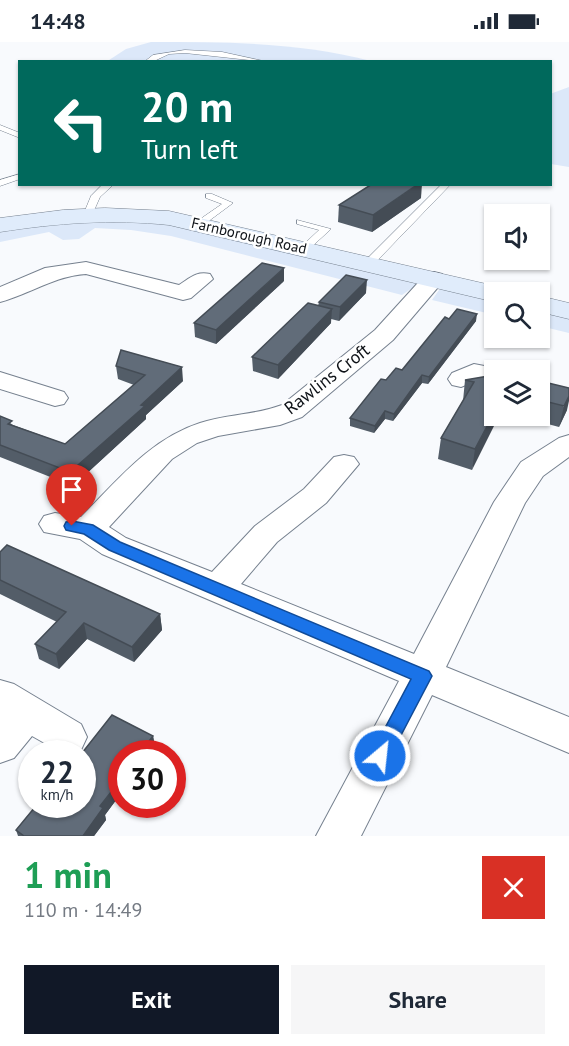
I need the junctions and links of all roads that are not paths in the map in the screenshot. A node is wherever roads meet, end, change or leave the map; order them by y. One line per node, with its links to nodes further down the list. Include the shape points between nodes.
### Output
1 (149, 60): 2 (lane, via 161,53 192,51)
2 (258, 60)
3 (0, 127): 4 (lane)
4 (18, 135)
5 (18, 177): 6 (lane)
6 (0, 183)
7 (106, 186): 10 (lane, via 92,199)
8 (445, 186): 15 (lane)
9 (209, 196): 13 (lane, via 229,203)
10 (89, 213): 12 (street, Farnborough Road); 13 (street, Farnborough Road, via 134,214)
11 (300, 222): 14 (lane, via 326,230)
12 (0, 225)
13 (199, 225): 14 (street, Farnborough Road)
14 (304, 249): 15 (street, Farnborough Road)
15 (368, 264): 17 (street, Farnborough Road)
16 (202, 279): 19 (street, via 183,293 86,268 71,268)
17 (434, 279): 18 (street, Farnborough Road); 29 (street, Rawlins Croft, via 384,335 292,411 270,419 212,428 162,453)
18 (484, 291)
19 (0, 295)
20 (550, 306): 21 (street)
21 (569, 311)
22 (484, 373): 23 (street, via 474,372)
23 (461, 379)
24 (0, 380): 25 (street)
25 (54, 398)
26 (569, 444): 31 (street, via 532,469)
27 (344, 464): 30 (street, via 315,496 266,534)
28 (55, 524): 29 (street)
29 (101, 538): 30 (street)
30 (216, 590): 31 (street)
31 (423, 676): 33 (street); 36 (street)
32 (13, 705): 34 (street); 35 (street)
33 (569, 735)
34 (67, 737)
35 (0, 745)
36 (338, 836)

